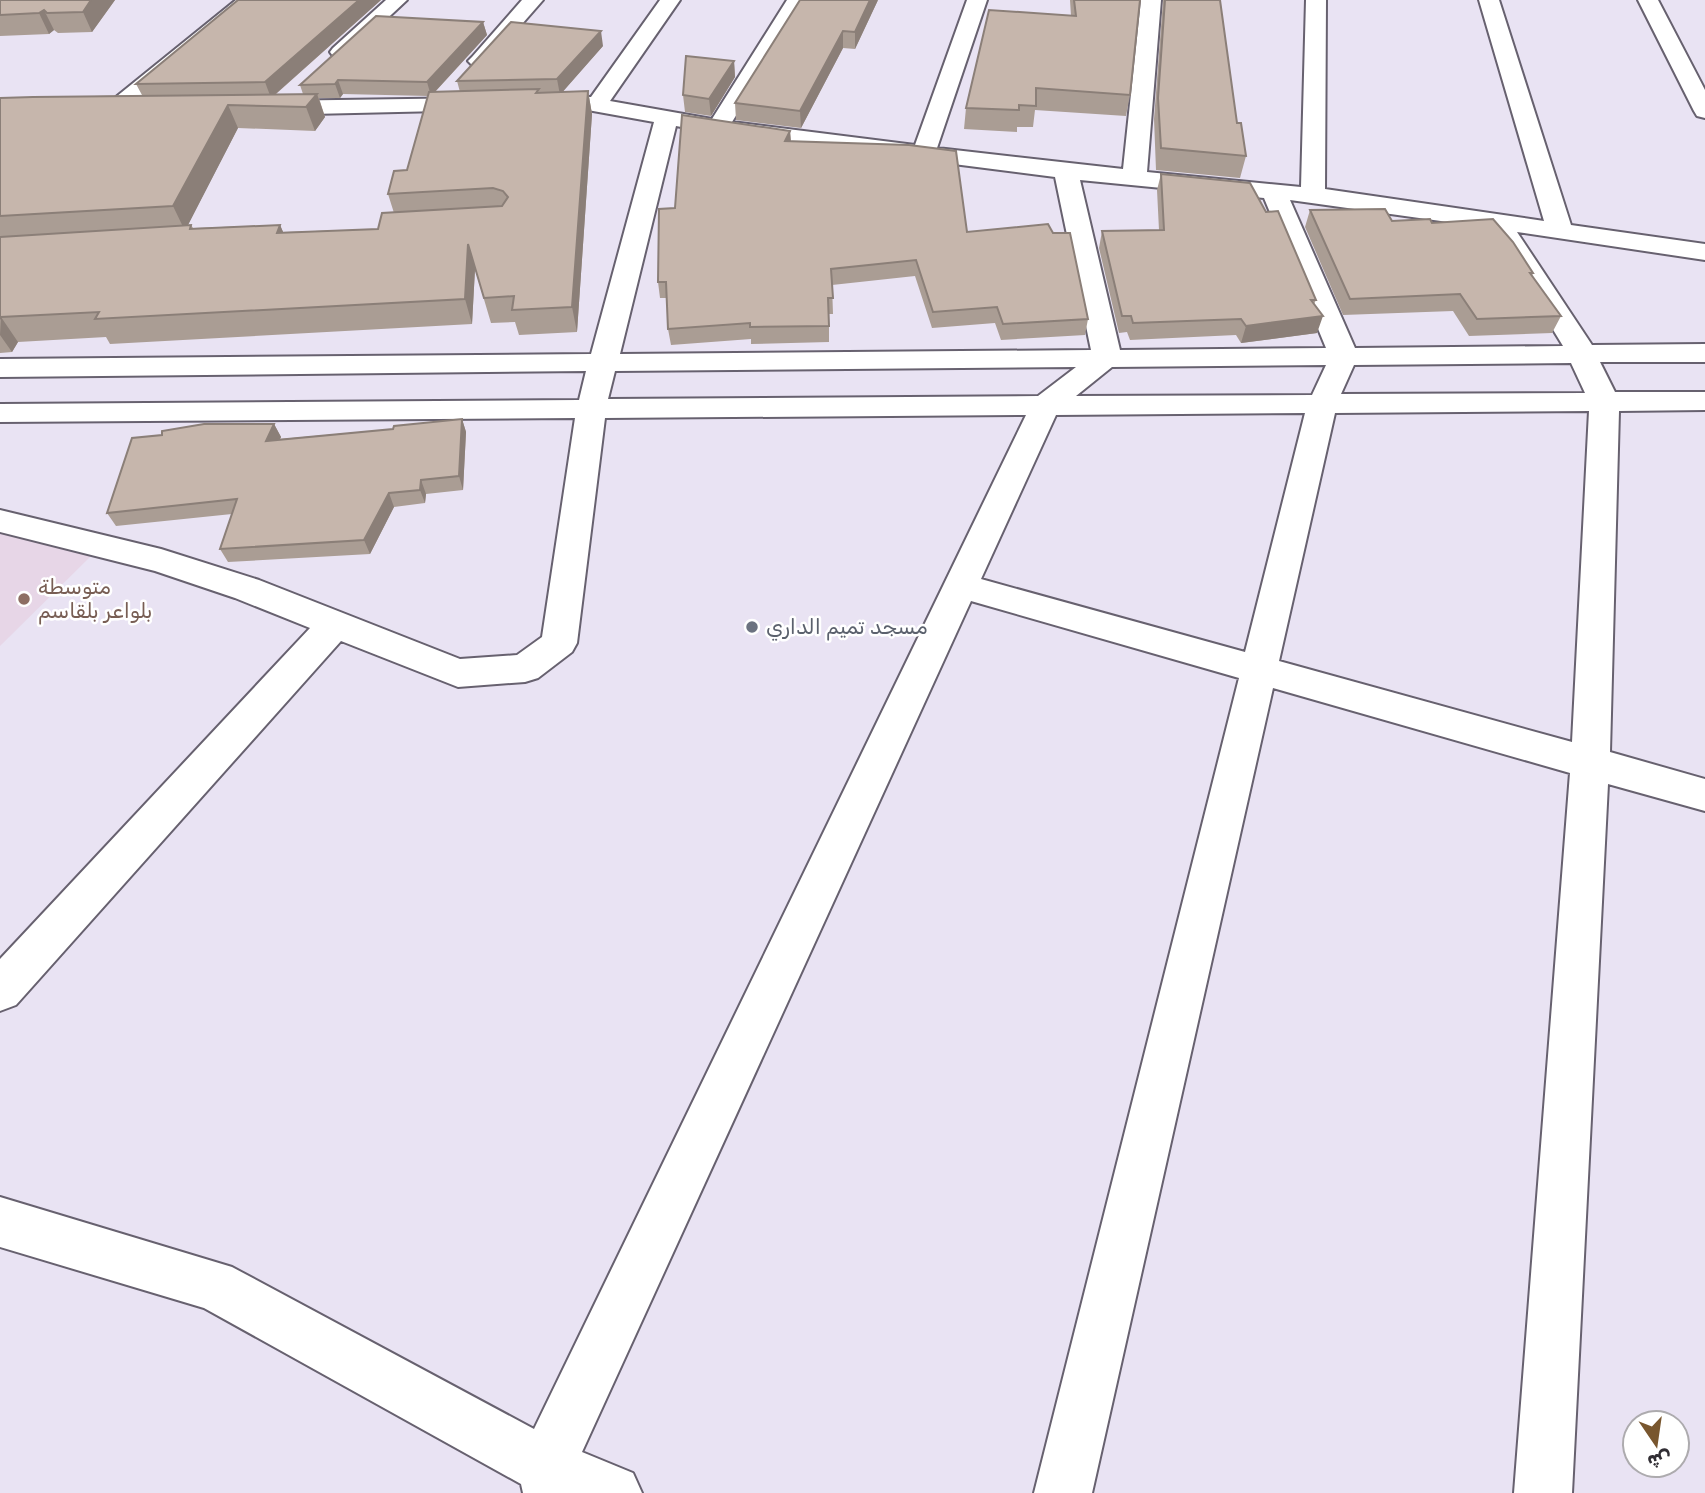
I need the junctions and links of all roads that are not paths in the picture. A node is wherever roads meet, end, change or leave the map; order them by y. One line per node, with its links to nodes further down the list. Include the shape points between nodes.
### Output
1 (248, 0): 19 (street)
2 (397, 0): 11 (street)
3 (533, 0): 14 (street)
4 (670, 0): 13 (street)
5 (797, 0): 22 (street)
6 (977, 0): 23 (street)
7 (1151, 0): 25 (street)
8 (1316, 0): 26 (street)
9 (1489, 0): 28 (street)
10 (1648, 0): 20 (street)
11 (328, 63)
12 (299, 89): 15 (street)
13 (596, 105): 14 (street); 21 (street)
14 (438, 106): 15 (street)
15 (279, 107): 16 (street)
16 (251, 108)
17 (155, 109): 19 (street)
18 (88, 110): 19 (street)
19 (114, 110)
20 (1705, 111)
21 (666, 119): 22 (street); 34 (street)
22 (718, 127): 23 (street)
23 (924, 153): 24 (street)
24 (1066, 171): 25 (street); 33 (street)
25 (1134, 178): 26 (street)
26 (1293, 194): 27 (street); 32 (street)
27 (1498, 222): 28 (street); 31 (street)
28 (1560, 231): 29 (street)
29 (1705, 252)
30 (1705, 353): 31 (street)
31 (1583, 354): 32 (street); 36 (street)
32 (1344, 356): 33 (street); 38 (street)
33 (1107, 357): 34 (street); 39 (street)
34 (603, 363): 35 (street); 40 (street)
35 (0, 368)
36 (1604, 401): 37 (street); 38 (street); 46 (street)
37 (1705, 401)
38 (1322, 404): 39 (street); 45 (street)
39 (1045, 406): 40 (street); 43 (street)
40 (591, 409): 41 (street); 44 (street, via 559,643 525,668 458,673)
41 (0, 413)
42 (0, 521): 44 (street, via 160,561)
43 (961, 586): 45 (street); 50 (street)
44 (335, 624): 48 (street)
45 (1259, 670): 46 (street); 52 (street)
46 (1590, 763): 47 (street); 53 (street)
47 (1705, 795)
48 (0, 990)
49 (0, 1222): 50 (street, via 214,1285)
50 (549, 1479): 51 (street)
51 (613, 1493)
52 (1063, 1493)
53 (1543, 1493)

